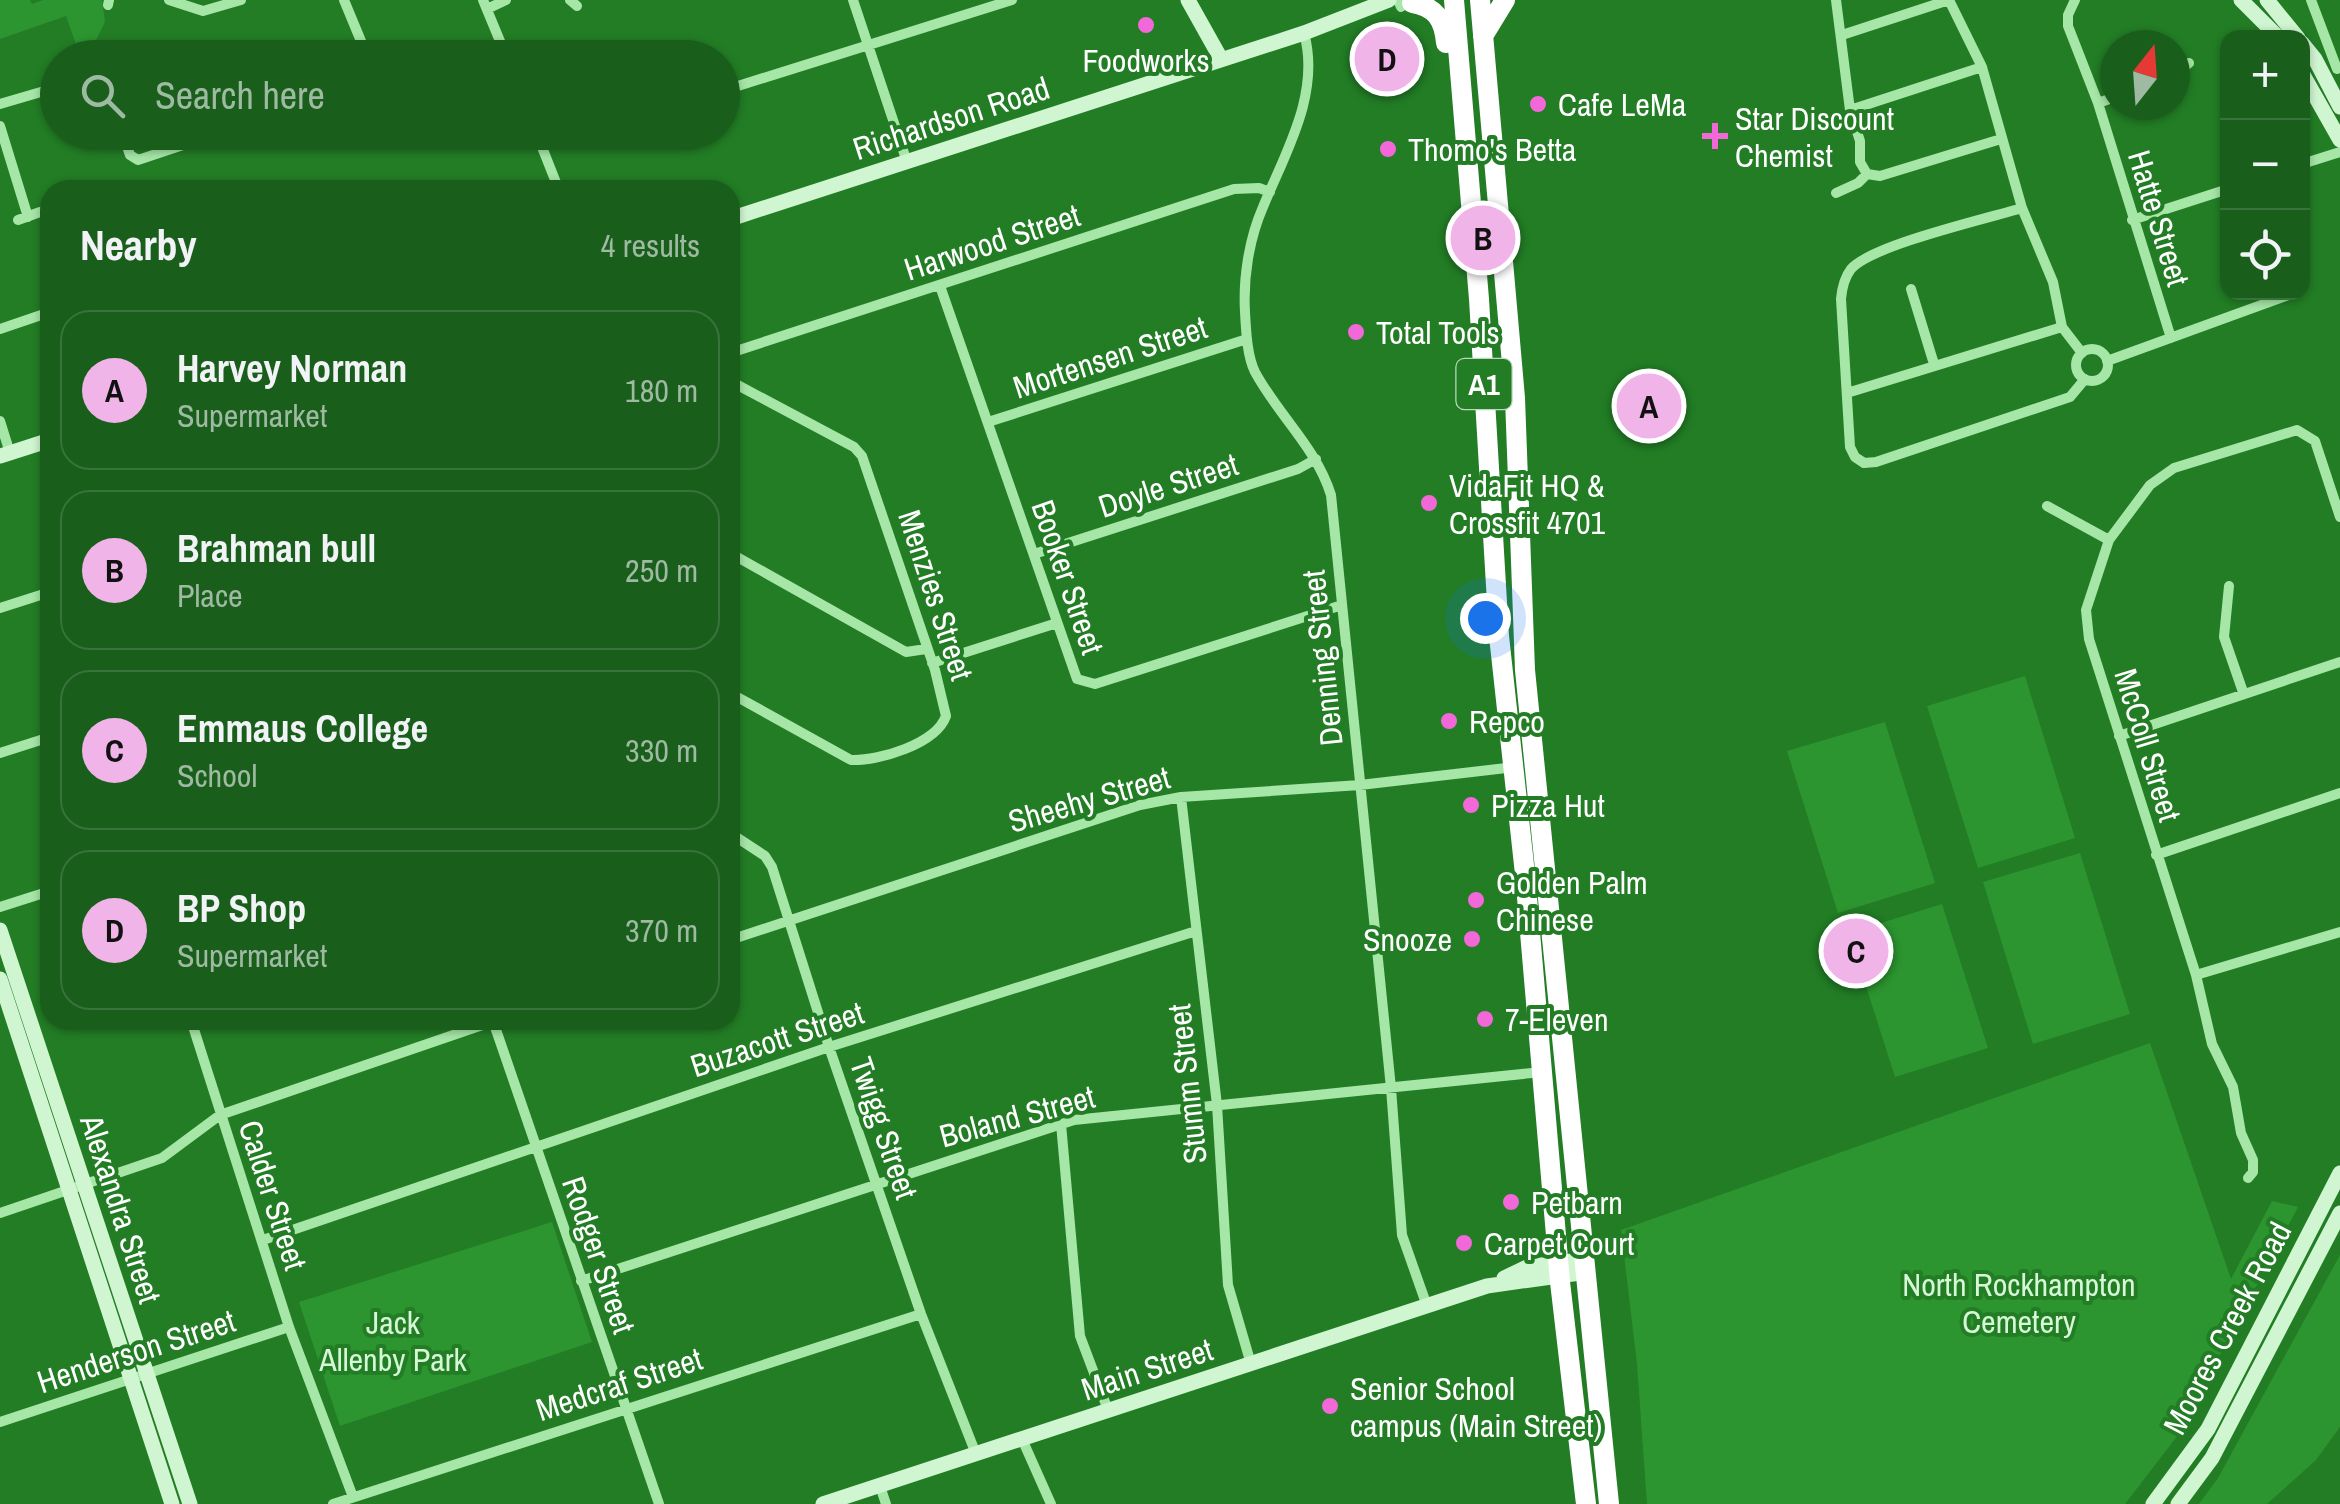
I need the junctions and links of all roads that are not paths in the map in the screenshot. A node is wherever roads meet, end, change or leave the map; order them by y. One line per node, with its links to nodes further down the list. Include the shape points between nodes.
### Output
1 (242, 0): 15 (street, via 203,11)
2 (344, 0): 25 (street)
3 (506, 0): 18 (street)
4 (852, 0): 27 (street)
5 (1012, 0): 27 (street)
6 (1188, 0): 30 (main road)
7 (1454, 0): 42 (highway, A1)
8 (1480, 0): 24 (highway, A1)
9 (1505, 0): 24 (highway)
10 (1836, 0): 23 (street)
11 (2075, 0): 37 (street, Hatte Street, via 2068,26)
12 (2267, 0): 20 (main road)
13 (2282, 0): 21 (main road)
14 (2311, 0): 28 (street)
15 (175, 1)
16 (1404, 2): 22 (main road, Richardson Road); 42 (highway, via 1426,6 1444,24 1452,104)
17 (2248, 2): 19 (main road)
18 (485, 4): 26 (street)
19 (2284, 30)
20 (2288, 30)
21 (2290, 30)
22 (1304, 32): 30 (main road, Richardson Road); 53 (street, Denning Street, via 1308,63 1300,115)
23 (1842, 35): 32 (street, via 1949,0); 40 (street)
24 (1483, 36): 98 (highway, A1, via 1508,295)
25 (361, 40)
26 (499, 40)
27 (868, 46): 34 (street); 50 (street)
28 (2331, 52): 31 (street); 33 (street)
29 (2310, 55): 31 (main road)
30 (1221, 59): 50 (main road, Richardson Road)
31 (2316, 61): 39 (main road)
32 (1982, 66): 40 (street); 43 (street)
33 (2338, 68)
34 (740, 85)
35 (2310, 87): 44 (main road)
36 (40, 92): 38 (street)
37 (2098, 103): 59 (street, Hatte Street)
38 (0, 104)
39 (2340, 107)
40 (1850, 110): 51 (street)
41 (0, 126): 57 (street, via 23,218)
42 (1464, 131): 99 (highway, A1)
43 (2001, 138): 51 (street, via 1880,176); 56 (street)
44 (2340, 140)
45 (128, 150): 46 (street, via 138,160)
46 (168, 150)
47 (544, 150): 52 (street)
48 (2340, 152): 49 (street)
49 (2310, 161)
50 (907, 162): 58 (main road, Richardson Road)
51 (1867, 174): 55 (street)
52 (555, 180)
53 (1270, 192): 60 (street, Harwood Street, via 1234,189); 67 (street, Denning Street, via 1249,256)
54 (2220, 192): 59 (street)
55 (1836, 193)
56 (2022, 208): 64 (street, via 2054,282); 74 (street, via 1853,266 1841,299)
57 (40, 212)
58 (740, 217)
59 (2132, 220): 66 (street, Hatte Street)
60 (940, 286): 68 (street, Harwood Street); 76 (street, Booker Street)
61 (1911, 289): 71 (street)
62 (2274, 300): 66 (street)
63 (40, 315): 65 (street)
64 (2062, 327): 69 (street); 71 (street)
65 (0, 329)
66 (2171, 338): 70 (street)
67 (1248, 339): 76 (street, Mortensen Street); 79 (street, Denning Street, via 1253,369)
68 (740, 350)
69 (2082, 353): 70 (street, via 2097,350); 72 (street, via 2076,367)
70 (2107, 362): 72 (street, via 2104,376)
71 (1934, 364): 74 (street)
72 (2085, 379): 74 (street, via 2070,397 1864,463 1850,447)
73 (740, 386): 90 (street, Menzies Street, via 862,456)
74 (1847, 393)
75 (0, 421): 78 (street)
76 (988, 422): 83 (street, Booker Street)
77 (40, 443): 78 (main road)
78 (5, 455)
79 (1316, 459): 83 (street, Doyle Street); 87 (street, Denning Street, via 1330,496)
80 (2047, 506): 82 (street)
81 (2340, 517): 82 (street, McColl Street, via 2315,441 2297,430 2174,468 2150,485)
82 (2109, 540): 95 (street, McColl Street, via 2086,610)
83 (1034, 554): 89 (street, Booker Street)
84 (740, 559): 90 (street, via 906,652)
85 (2229, 586): 93 (street, via 2224,638)
86 (40, 595): 88 (street)
87 (1342, 606): 89 (street, Booker Street, via 1095,684 1077,679); 100 (street, Denning Street)
88 (0, 608)
89 (1057, 623): 92 (street)
90 (926, 649): 92 (street, Menzies Street)
91 (2340, 662): 93 (street)
92 (932, 663): 94 (street, Menzies Street, via 946,707 943,724 930,739 869,759 842,756)
93 (2243, 692): 95 (street)
94 (740, 699)
95 (2119, 736): 104 (street, McColl Street)
96 (40, 739): 97 (street)
97 (0, 753)
98 (1535, 764): 99 (street, Sheehy Street); 131 (highway, A1)
99 (1511, 768): 100 (street, Sheehy Street); 118 (highway, A1)
100 (1360, 785): 102 (street, Sheehy Street); 119 (street, Denning Street)
101 (2340, 792): 104 (street)
102 (1182, 796): 107 (street, Sheehy Street); 109 (street, Stumm Street)
103 (740, 840): 107 (street, Twigg Street, via 766,856)
104 (2156, 855): 112 (street, McColl Street)
105 (40, 894): 106 (street)
106 (0, 907)
107 (790, 919): 111 (street, Sheehy Street); 117 (street, Twigg Street)
108 (0, 930): 127 (main road, Alexandra Street)
109 (1196, 932): 117 (street, Buzacott Street); 120 (street, Stumm Street)
110 (2340, 932): 112 (street)
111 (740, 936)
112 (2196, 975): 125 (street, McColl Street, via 2212,1044 2234,1083 2240,1133 2253,1160)
113 (0, 980): 127 (main road, Alexandra Street)
114 (194, 1030): 121 (street, Calder Street)
115 (469, 1030): 121 (street)
116 (498, 1030): 123 (street, Rodger Street)
117 (828, 1048): 123 (street, Buzacott Street); 126 (street, Twigg Street)
118 (1542, 1072): 119 (street, Boland Street); 132 (highway, A1)
119 (1391, 1088): 120 (street, Boland Street); 134 (street, Denning Street, via 1402,1235)
120 (1217, 1105): 122 (street, Boland Street); 137 (street, Stumm Street, via 1228,1285)
121 (220, 1116): 127 (street, via 162,1158); 130 (street, Calder Street)
122 (1061, 1124): 126 (street, Boland Street); 140 (street, via 1080,1336)
123 (536, 1145): 130 (street, Buzacott Street); 133 (street, Rodger Street)
124 (2340, 1173): 155 (main road, Moores Creek Road, via 2208,1429)
125 (2248, 1178)
126 (876, 1184): 133 (street, Boland Street); 135 (street, Twigg Street)
127 (76, 1187): 128 (street); 138 (main road, Alexandra Street)
128 (0, 1212)
129 (2340, 1214): 156 (main road, Moores Creek Road, via 2212,1458)
130 (262, 1240): 136 (street, Calder Street)
131 (1586, 1265): 132 (main road, Main Street); 154 (highway, A1)
132 (1559, 1268): 134 (main road, Main Street); 153 (highway, A1)
133 (581, 1281): 139 (street, Rodger Street)
134 (1427, 1306): 137 (main road, Main Street)
135 (922, 1314): 139 (street, Medcraf Street); 143 (street, Twigg Street)
136 (289, 1326): 138 (street, Henderson Street); 145 (street, Calder Street)
137 (1251, 1364): 140 (main road, Main Street)
138 (137, 1376): 141 (street, Henderson Street); 146 (main road, Alexandra Street); 147 (main road, Alexandra Street)
139 (625, 1408): 145 (street, Medcraf Street); 149 (street, Rodger Street)
140 (1108, 1410): 142 (main road, Main Street)
141 (0, 1422)
142 (1022, 1438): 143 (main road, Main Street); 152 (street)
143 (976, 1454): 144 (main road, Main Street)
144 (880, 1486): 150 (main road, Main Street); 151 (street)
145 (353, 1497): 148 (street, Medcraf Street)
146 (172, 1504)
147 (190, 1504)
148 (333, 1504)
149 (659, 1504)
150 (823, 1504)
151 (886, 1504)
152 (1051, 1504)
153 (1586, 1504)
154 (1609, 1504)
155 (2153, 1504)
156 (2178, 1504)

